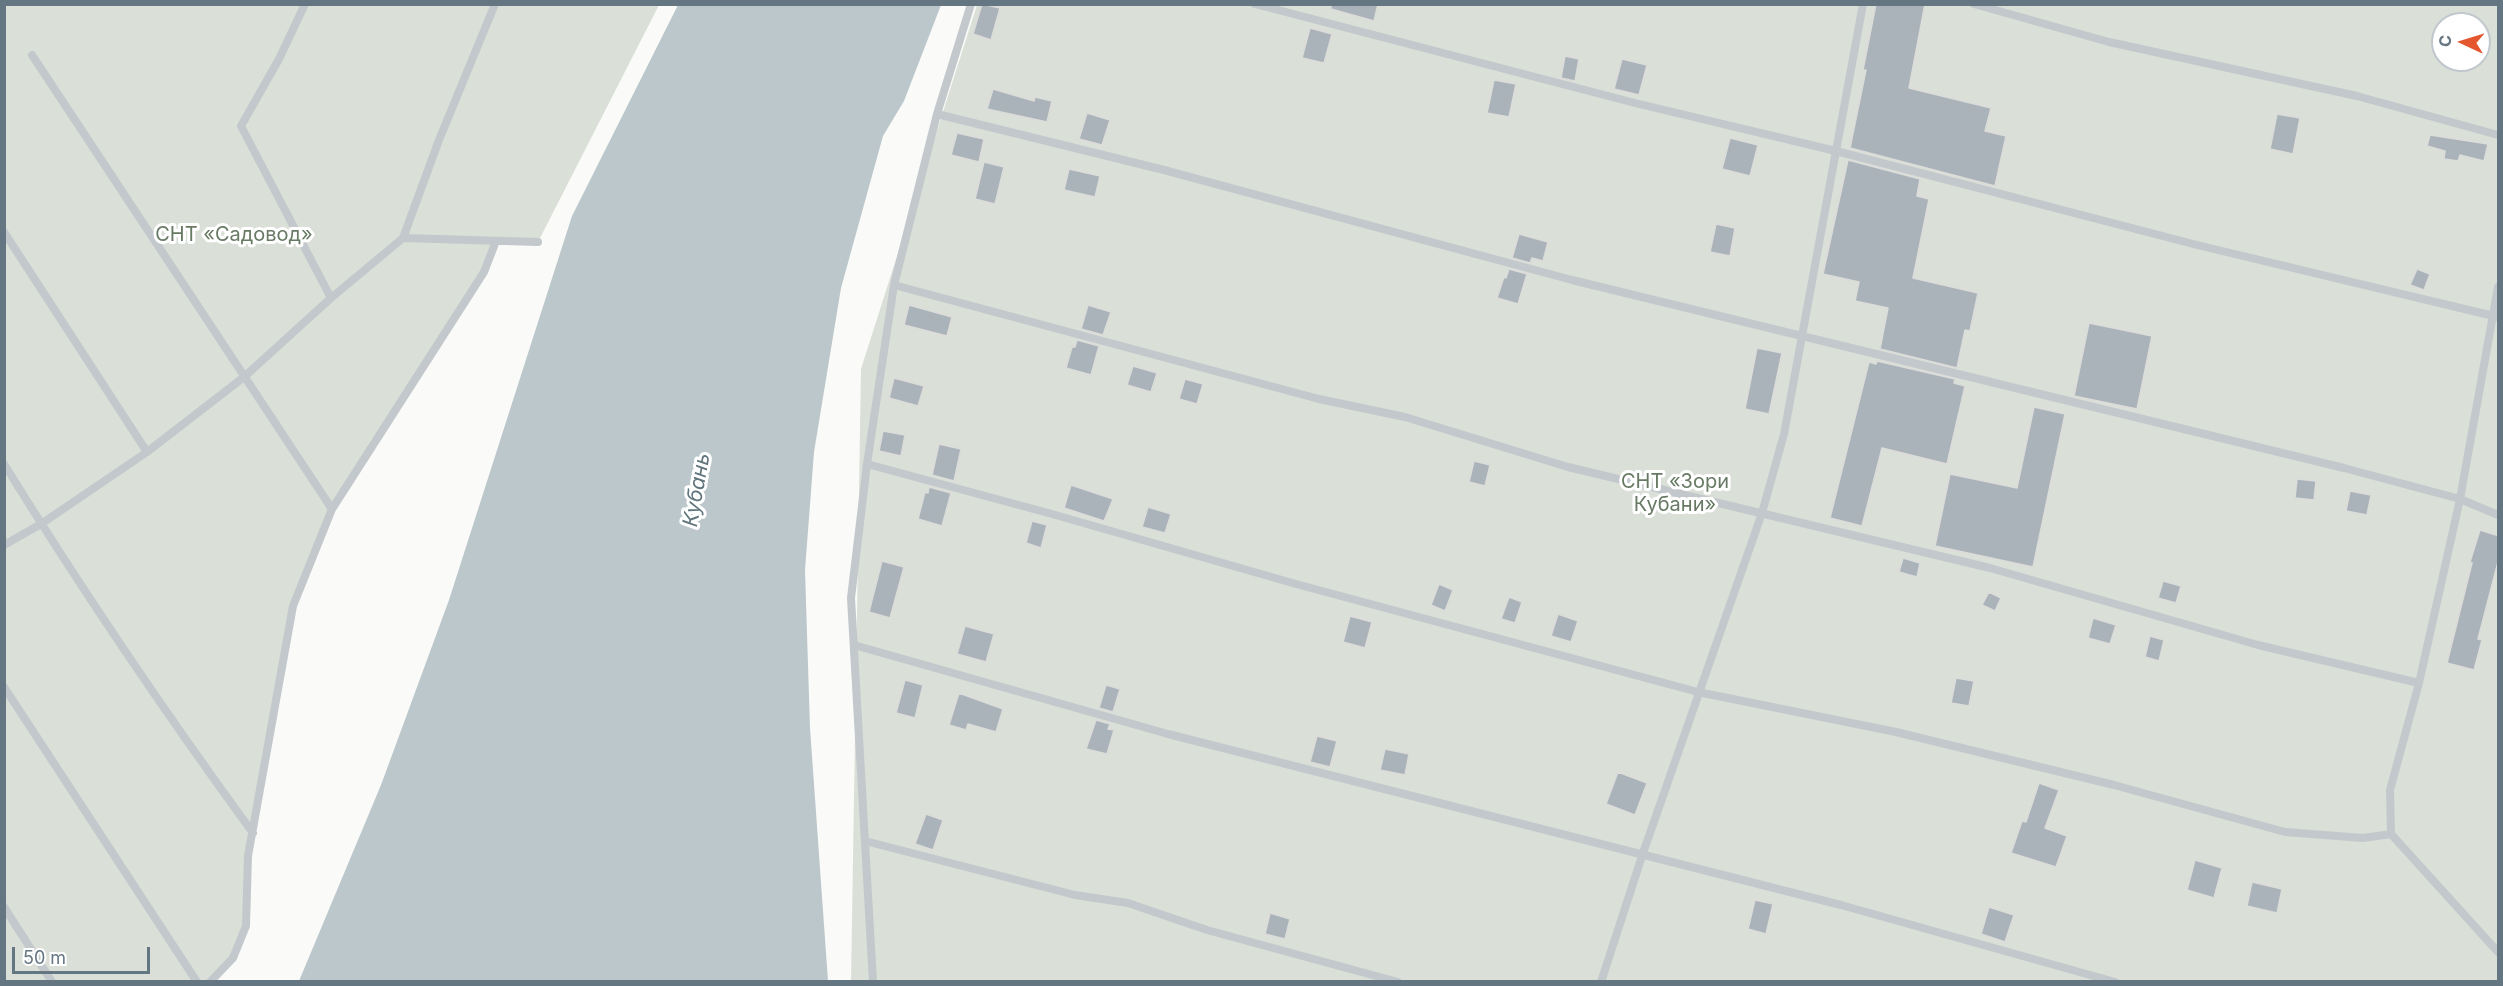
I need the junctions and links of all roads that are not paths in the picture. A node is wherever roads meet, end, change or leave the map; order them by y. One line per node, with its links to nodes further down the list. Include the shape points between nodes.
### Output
1 (305, 4): 17 (lane, via 241,126)
2 (495, 4): 12 (lane)
3 (971, 4): 8 (lane)
4 (1255, 4): 10 (lane)
5 (1863, 4): 10 (lane)
6 (1974, 4): 9 (lane, via 2109,42 2357,96)
7 (32, 55): 20 (lane)
8 (937, 114): 15 (lane); 19 (lane)
9 (2499, 135)
10 (1836, 151): 18 (lane, via 2197,245); 19 (lane)
11 (4, 232): 21 (lane)
12 (403, 238): 13 (lane); 17 (lane)
13 (496, 241): 14 (lane); 25 (lane, via 484,272)
14 (538, 242)
15 (894, 285): 23 (lane); 26 (lane, via 1319,399 1404,417 1568,467)
16 (2499, 286): 18 (lane)
17 (331, 298): 20 (lane)
18 (2496, 317): 24 (lane)
19 (1802, 338): 24 (lane); 26 (lane, via 1784,434)
20 (244, 377): 21 (lane); 25 (lane)
21 (147, 452): 28 (lane)
22 (4, 464): 28 (lane)
23 (867, 464): 30 (lane, via 852,598); 33 (lane)
24 (2460, 499): 27 (lane); 31 (lane)
25 (332, 509): 34 (lane, via 293,606)
26 (1762, 513): 31 (lane, via 1990,568 2258,645); 33 (lane)
27 (2499, 515)
28 (41, 524): 29 (lane); 34 (lane)
29 (4, 545)
30 (854, 645): 36 (lane); 37 (lane, via 1168,734)
31 (2419, 683): 35 (lane, via 2390,790)
32 (4, 687): 41 (lane)
33 (1698, 692): 35 (lane, via 1907,735 2114,785 2285,832 2363,837); 37 (lane)
34 (252, 833): 42 (lane, via 246,926 233,958)
35 (2391, 834): 39 (lane)
36 (865, 841): 43 (lane); 44 (lane, via 1075,896 1128,903 1207,930)
37 (1642, 856): 45 (lane); 46 (lane, via 1841,905)
38 (4, 907): 40 (lane)
39 (2499, 952)
40 (52, 981)
41 (197, 981)
42 (210, 981)
43 (873, 981)
44 (1398, 981)
45 (1601, 981)
46 (2115, 981)

